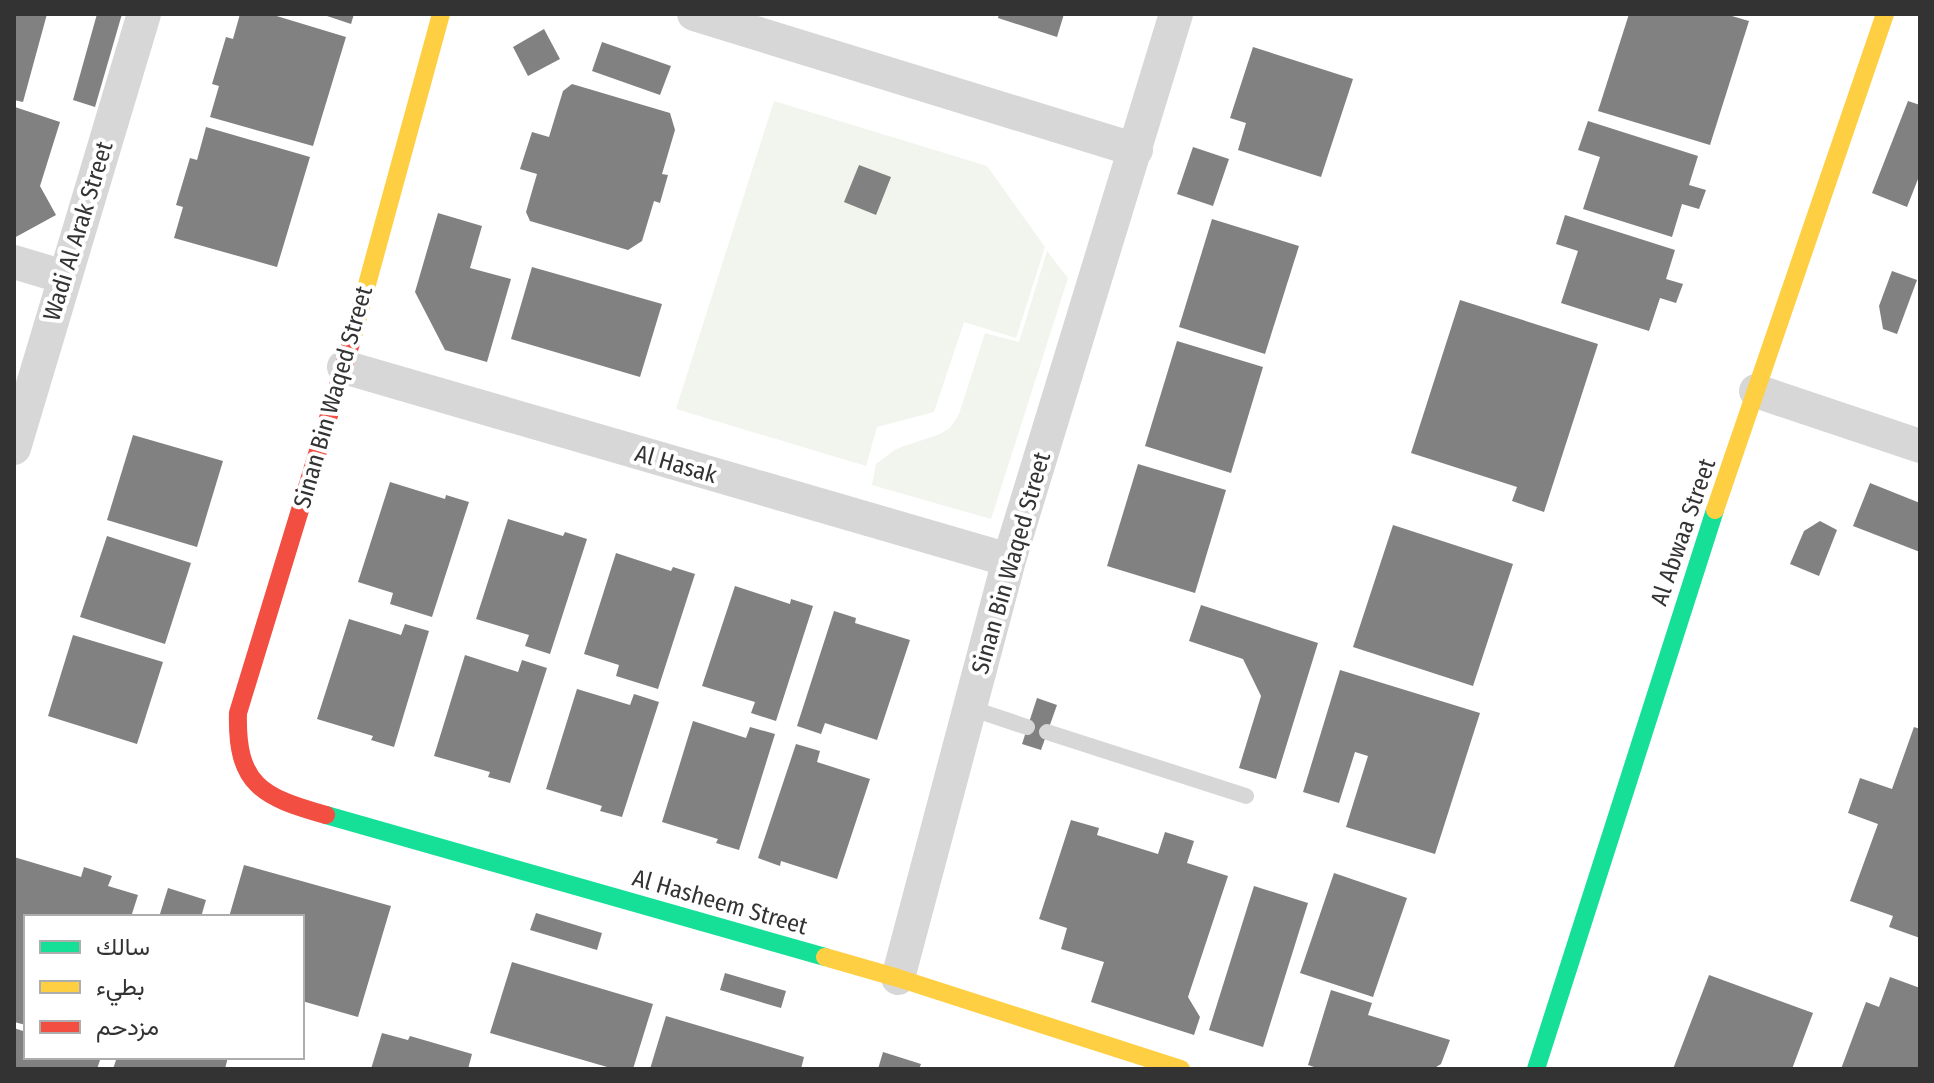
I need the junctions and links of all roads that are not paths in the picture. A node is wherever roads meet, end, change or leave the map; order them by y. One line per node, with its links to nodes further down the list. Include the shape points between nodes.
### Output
1 (144, 14): 8 (street, Wadi Al Arak Street)
2 (441, 14): 9 (street, Sinan Bin Waqed Street)
3 (694, 14): 6 (street)
4 (1176, 14): 6 (street, Sinan Bin Waqed Street)
5 (1885, 14): 10 (street, Al Abwaa Street)
6 (1136, 150): 13 (street, Sinan Bin Waqed Street)
7 (14, 262): 8 (street)
8 (64, 277): 12 (street, Wadi Al Arak Street)
9 (344, 367): 13 (street, Al Hasak); 17 (street, Sinan Bin Waqed Street, via 238,713 236,750)
10 (1756, 391): 11 (street); 21 (street, Al Abwaa Street)
11 (1920, 446)
12 (14, 448)
13 (1009, 560): 14 (street, Sinan Bin Waqed Street)
14 (970, 708): 15 (lane); 19 (street, Sinan Bin Waqed Street)
15 (1027, 727)
16 (1047, 732): 18 (lane)
17 (250, 778): 19 (street, Al Hasheem Street, via 279,802)
18 (1246, 796)
19 (898, 978): 20 (street, Al Hasheem Street)
20 (1181, 1069)
21 (1536, 1069)

